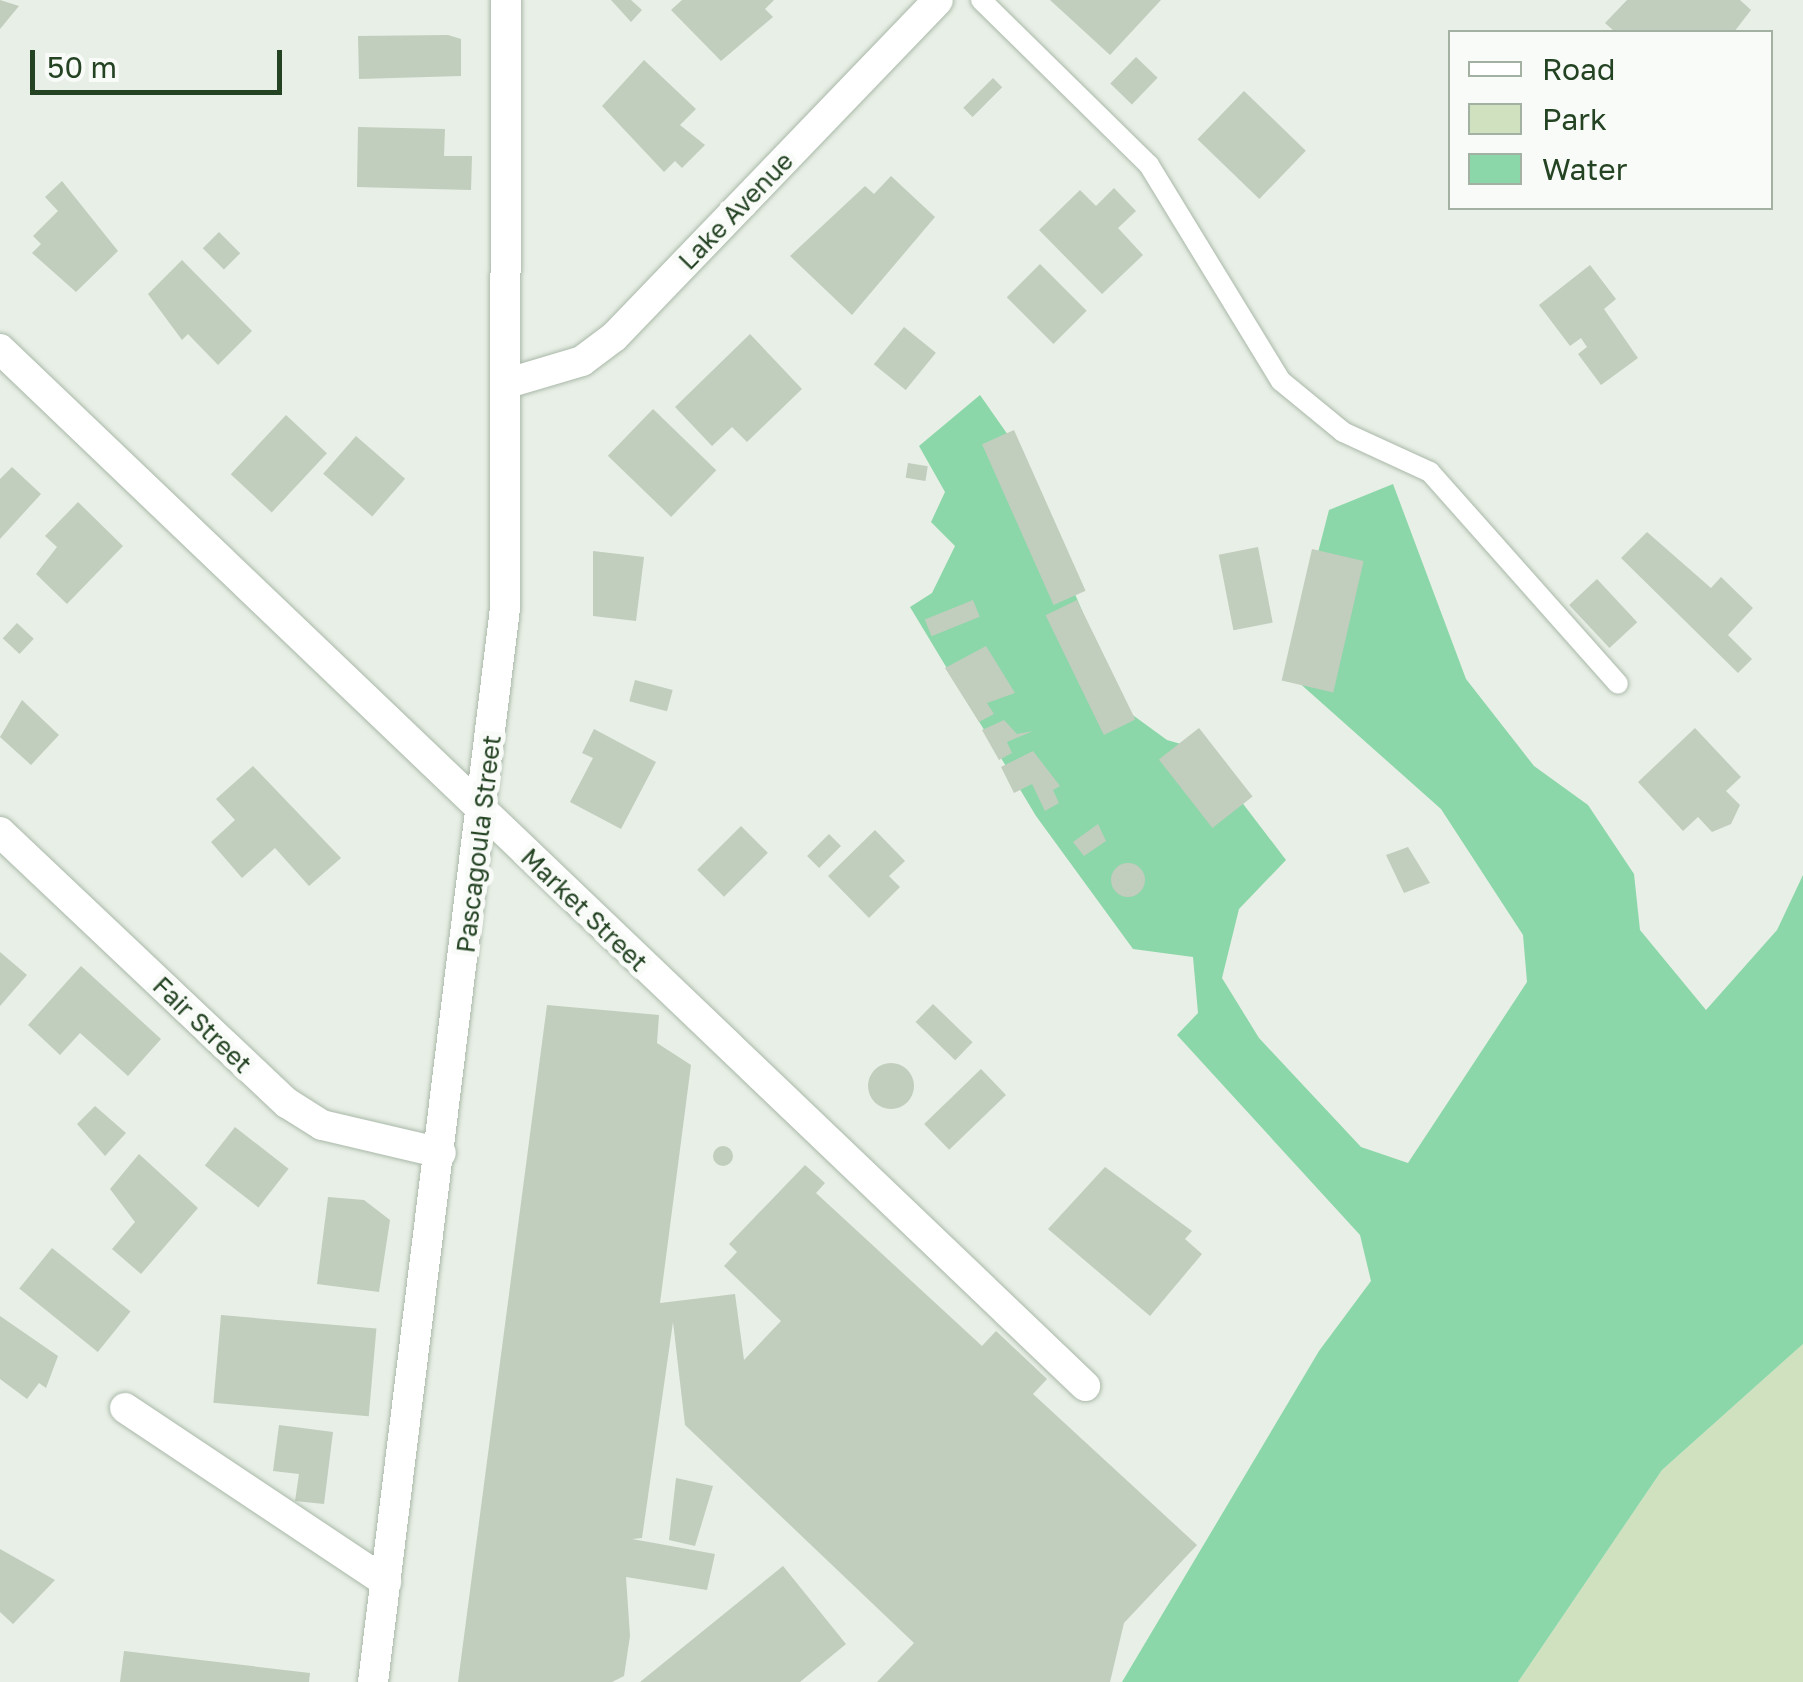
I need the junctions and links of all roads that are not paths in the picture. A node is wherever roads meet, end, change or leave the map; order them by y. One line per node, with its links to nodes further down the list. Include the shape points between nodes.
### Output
1 (506, 0): 5 (street, Pascagoula Street)
2 (938, 0): 5 (street, Lake Avenue, via 614,338 582,360)
3 (980, 0): 6 (lane, via 1150,165 1281,381 1344,432 1393,449 1441,482)
4 (0, 348): 7 (street, Market Street)
5 (508, 383): 7 (street, Pascagoula Street, via 505,608)
6 (1618, 684)
7 (484, 812): 9 (street, Pascagoula Street); 10 (street, Market Street)
8 (5, 847): 9 (street, Fair Street, via 287,1104 322,1125)
9 (441, 1153): 12 (street, Pascagoula Street)
10 (1085, 1386)
11 (126, 1408): 12 (street)
12 (386, 1582): 13 (street, Pascagoula Street)
13 (373, 1682)

